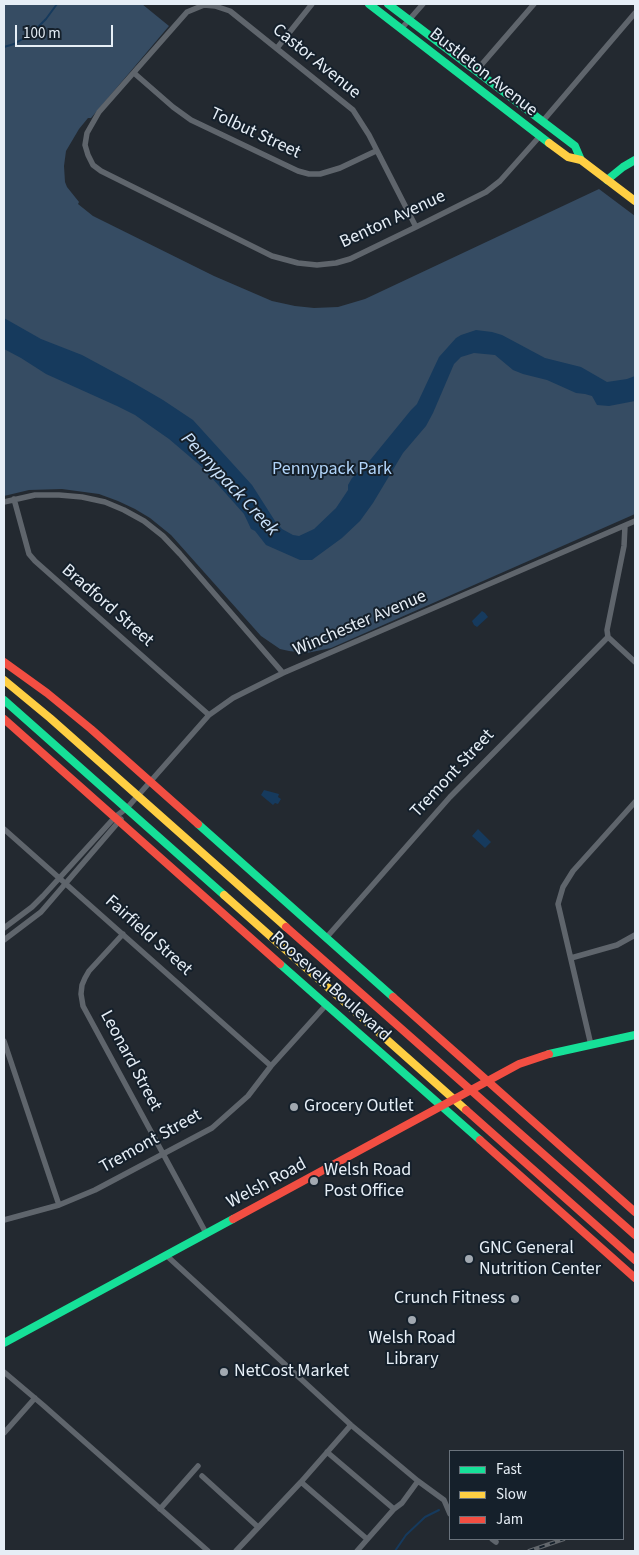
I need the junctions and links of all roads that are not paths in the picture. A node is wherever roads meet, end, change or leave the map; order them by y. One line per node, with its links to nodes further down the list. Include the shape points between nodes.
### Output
1 (312, 4): 9 (street)
2 (368, 4): 8 (main road, Bustleton Avenue)
3 (388, 4): 7 (main road, Bustleton Avenue)
4 (423, 4): 7 (street)
5 (534, 4): 10 (street)
6 (635, 13): 12 (street)
7 (409, 20): 8 (street); 10 (main road, Bustleton Avenue)
8 (401, 29): 13 (main road, Bustleton Avenue)
9 (277, 48): 11 (street, Castor Avenue, via 230,11 204,4 180,19); 14 (street, Castor Avenue, via 353,110)
10 (476, 71): 12 (main road, Bustleton Avenue)
11 (134, 73): 14 (street, Tolbut Street, via 191,120 298,171 320,174); 19 (street, Benton Avenue, via 99,112 87,133 88,155 101,171 272,256 298,263 317,265 350,259)
12 (542, 122): 15 (main road, Bustleton Avenue, via 575,146)
13 (540, 136): 15 (main road, Bustleton Avenue, via 568,157); 19 (street, Benton Avenue, via 486,192)
14 (376, 151): 19 (street, Castor Avenue)
15 (581, 160): 17 (main road, Bustleton Avenue)
16 (635, 160): 17 (main road)
17 (607, 180): 18 (main road, Bustleton Avenue)
18 (635, 201)
19 (416, 227)
20 (14, 499): 21 (street, Winchester Avenue); 27 (street, Winchester Avenue, via 59,494 82,497 105,502 144,522 180,554); 30 (street, Bradford Street, via 29,554 35,561)
21 (4, 502)
22 (635, 521): 23 (street, Winchester Avenue)
23 (625, 526): 24 (street); 27 (street, Winchester Avenue)
24 (608, 637): 26 (street); 42 (street, Tremont Street, via 450,797)
25 (4, 662): 32 (main road, Roosevelt Boulevard, via 76,716)
26 (635, 662)
27 (284, 673): 30 (street, via 233,698)
28 (4, 680): 33 (main road, Roosevelt Boulevard)
29 (4, 700): 35 (main road, Roosevelt Boulevard)
30 (210, 716): 32 (street)
31 (4, 718): 36 (main road, Roosevelt Boulevard)
32 (150, 782): 33 (street); 42 (main road, Roosevelt Boulevard)
33 (138, 795): 35 (street); 51 (main road, Roosevelt Boulevard)
34 (635, 802): 44 (street, via 563,886 558,904)
35 (127, 808): 36 (street); 52 (main road, Roosevelt Boulevard)
36 (118, 819): 38 (street); 45 (main road, Roosevelt Boulevard)
37 (4, 828): 38 (street, Fairfield Street)
38 (63, 881): 39 (street); 40 (street, Fairfield Street); 43 (street, via 42,912)
39 (4, 928)
40 (123, 934): 49 (street, Fairfield Street); 54 (street, Leonard Street, via 89,971 81,994 84,1006)
41 (635, 935): 44 (street, via 617,945)
42 (326, 938): 50 (main road, Roosevelt Boulevard)
43 (4, 940)
44 (571, 958): 48 (street)
45 (327, 1004): 49 (street, Tremont Street); 53 (main road, Roosevelt Boulevard)
46 (635, 1035): 48 (main road, Welsh Road)
47 (4, 1041): 56 (street)
48 (591, 1045): 50 (main road, Welsh Road, via 530,1060)
49 (272, 1066): 54 (street, Tremont Street, via 248,1096 212,1128)
50 (488, 1082): 51 (main road, Welsh Road); 55 (main road, Roosevelt Boulevard)
51 (472, 1090): 52 (main road, Welsh Road); 62 (main road, Roosevelt Boulevard)
52 (455, 1100): 53 (main road, Welsh Road); 57 (main road, Roosevelt Boulevard)
53 (442, 1106): 61 (main road, Welsh Road); 64 (main road, Roosevelt Boulevard)
54 (163, 1155): 56 (street, Tremont Street); 61 (street, Leonard Street)
55 (617, 1195): 58 (main road, Roosevelt Boulevard); 60 (main road)
56 (60, 1205): 59 (street, Tremont Street)
57 (574, 1205): 64 (main road); 65 (main road, Roosevelt Boulevard)
58 (635, 1212)
59 (4, 1220)
60 (635, 1221)
61 (206, 1233): 63 (main road, Welsh Road)
62 (635, 1235)
63 (167, 1256): 67 (main road, Welsh Road); 70 (street)
64 (611, 1256): 66 (main road, Roosevelt Boulevard)
65 (635, 1260)
66 (635, 1278)
67 (4, 1343)
68 (4, 1372): 69 (street)
69 (35, 1398): 71 (street); 77 (street)
70 (351, 1425): 72 (street); 76 (street)
71 (4, 1433)
72 (327, 1452): 75 (street); 78 (street)
73 (198, 1466): 77 (street)
74 (202, 1476): 80 (street)
75 (301, 1482): 80 (street); 81 (street)
76 (418, 1482): 78 (street); 79 (street, via 444,1500)
77 (160, 1509): 82 (street)
78 (394, 1509): 81 (street)
79 (449, 1512)
80 (258, 1527): 83 (street)
81 (367, 1539): 84 (street)
82 (208, 1551)
83 (236, 1551)
84 (357, 1551)

